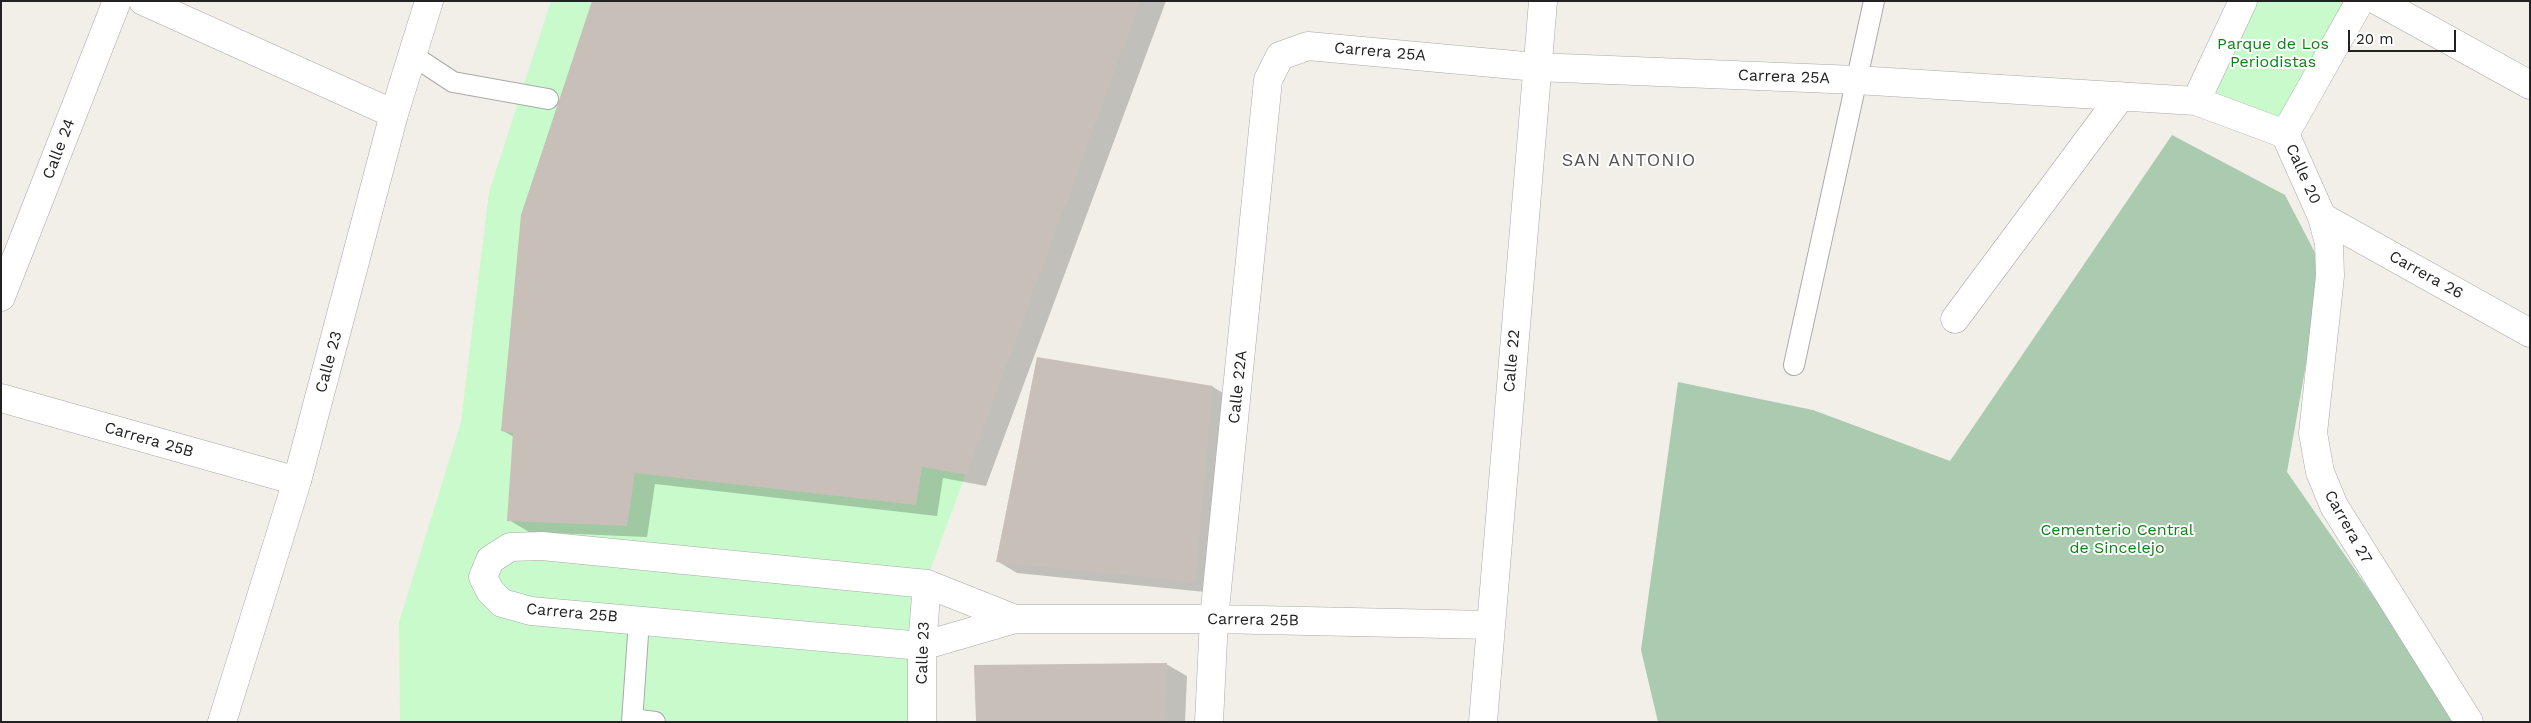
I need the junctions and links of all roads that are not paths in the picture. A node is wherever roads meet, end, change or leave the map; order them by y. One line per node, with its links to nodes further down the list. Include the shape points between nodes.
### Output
1 (117, 1): 20 (street, Calle 24)
2 (143, 1): 17 (street)
3 (429, 1): 9 (street, Calle 23)
4 (1543, 1): 11 (street, Calle 22)
5 (1874, 1): 12 (lane)
6 (2243, 1): 16 (street)
7 (2360, 1): 18 (street, Calle 20)
8 (2378, 1): 13 (street)
9 (412, 54): 15 (lane, via 453,82); 17 (street, Calle 23)
10 (1280, 56): 11 (street, Carrera 25A, via 1308,46); 28 (street, Calle 22A, via 1268,80)
11 (1536, 67): 12 (street, Carrera 25A); 30 (street, Calle 22)
12 (1856, 80): 14 (street, Carrera 25A); 23 (lane)
13 (2530, 85)
14 (2121, 96): 16 (street, Carrera 25A); 21 (street)
15 (548, 99)
16 (2196, 101): 18 (street, Carrera 25A)
17 (394, 114): 25 (street, Calle 23)
18 (2285, 134): 19 (street, Calle 20)
19 (2322, 217): 22 (street, Carrera 26); 38 (street, Carrera 27, via 2329,243 2330,276 2312,433 2320,472 2334,506)
20 (1, 297)
21 (1955, 319)
22 (2530, 333)
23 (1794, 365)
24 (1, 398): 25 (street, Carrera 25B)
25 (297, 481): 33 (street, Calle 23)
26 (927, 584): 27 (street, Carrera 25B); 29 (street, Carrera 25B, via 542,546 510,547 490,560 484,577 490,591 502,603 515,608); 31 (street, Calle 23)
27 (1015, 619): 28 (street, Carrera 25B); 31 (street, Carrera 25B)
28 (1214, 619): 30 (street, Carrera 25B); 36 (street, Calle 22A)
29 (639, 620): 31 (street, Carrera 25B); 32 (lane)
30 (1490, 625): 37 (street, Calle 22)
31 (922, 646): 35 (street, Calle 23)
32 (632, 721): 34 (lane)
33 (222, 722)
34 (655, 722)
35 (922, 722)
36 (1209, 722)
37 (1483, 722)
38 (2469, 722)

